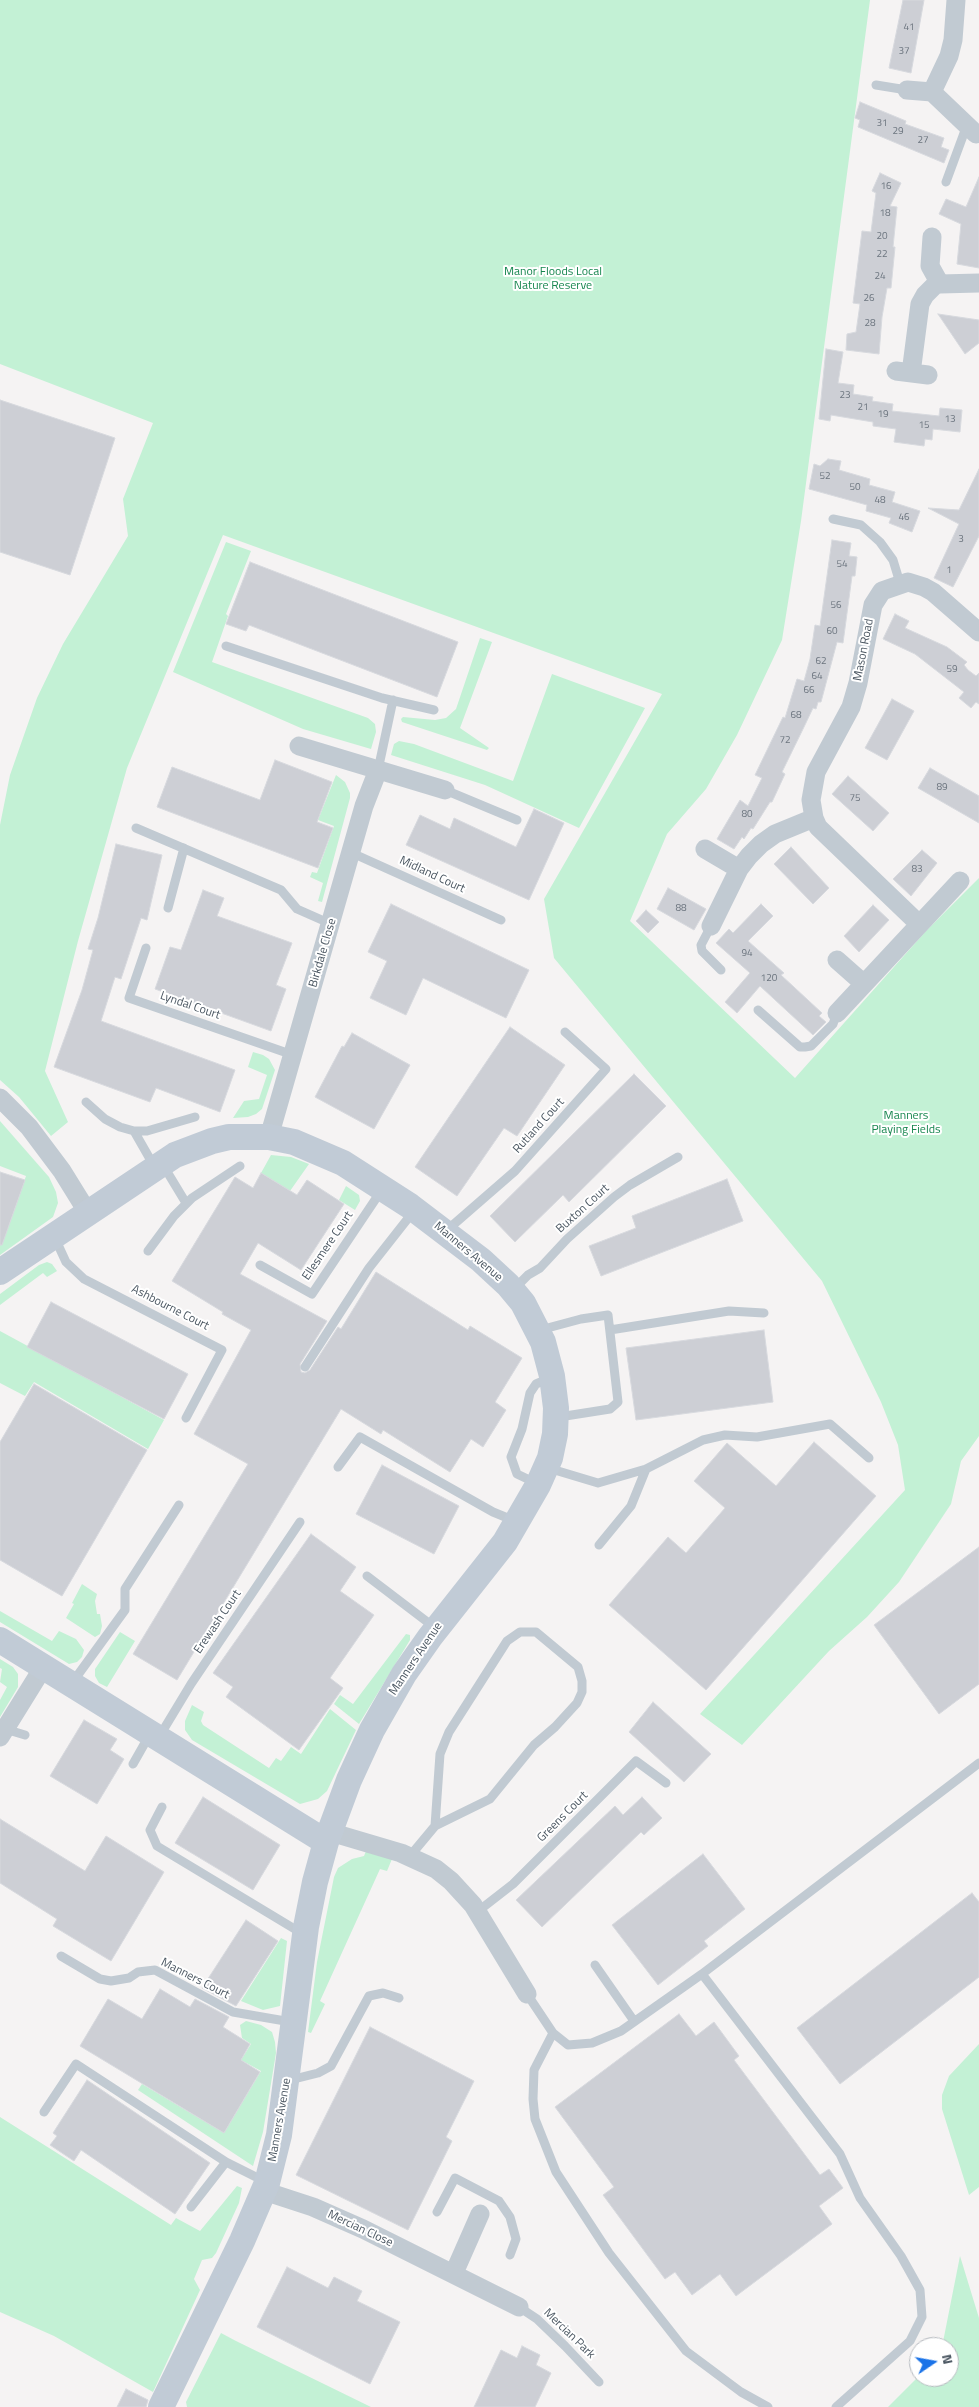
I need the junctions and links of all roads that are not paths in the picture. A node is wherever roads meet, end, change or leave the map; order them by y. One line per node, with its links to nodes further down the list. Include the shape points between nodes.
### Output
1 (956, 0): 4 (street, via 949,56)
2 (876, 85): 3 (lane)
3 (907, 90): 4 (street)
4 (932, 92): 5 (street)
5 (971, 129): 6 (lane)
6 (946, 182)
7 (932, 237): 9 (street, via 930,266)
8 (979, 283): 9 (street)
9 (940, 284): 10 (street, via 935,285 920,304)
10 (912, 373)
11 (834, 519): 12 (lane, via 861,525 880,542 893,560)
12 (900, 583): 13 (street, via 915,584 933,592); 20 (street, Mason Road, via 882,591 873,605 851,707 816,772 811,800)
13 (977, 624)
14 (226, 646): 15 (lane)
15 (393, 700): 16 (lane); 18 (lane)
16 (434, 710)
17 (299, 746): 18 (street)
18 (378, 770): 19 (street); 25 (street, Birkdale Close, via 364,806)
19 (445, 790): 21 (lane)
20 (814, 818): 26 (street, via 789,827 761,844); 30 (street, via 825,835)
21 (517, 820)
22 (136, 828): 23 (lane)
23 (184, 848): 28 (lane); 31 (lane, via 281,890 298,910)
24 (706, 849): 26 (street)
25 (352, 853): 29 (lane, Midland Court); 31 (street, Birkdale Close)
26 (739, 869): 32 (street)
27 (960, 881): 30 (street)
28 (168, 908)
29 (501, 920)
30 (918, 923): 36 (street)
31 (331, 924): 40 (street, Birkdale Close)
32 (711, 926): 35 (lane, via 700,945)
33 (146, 948): 40 (lane, Lyndal Court, via 129,998)
34 (837, 960): 36 (street)
35 (720, 970)
36 (863, 984): 38 (street)
37 (758, 1010): 38 (lane, via 800,1047 811,1046 833,1024)
38 (836, 1013)
39 (566, 1032): 53 (lane, Rutland Court, via 606,1069 516,1171)
40 (293, 1055): 45 (street, Birkdale Close)
41 (0, 1098): 52 (street, via 29,1127 62,1170)
42 (86, 1102): 44 (lane, via 105,1119 120,1128)
43 (195, 1117): 44 (lane, via 147,1131)
44 (134, 1131): 47 (lane)
45 (269, 1137): 47 (street, Manners Avenue, via 244,1136 212,1141 175,1155); 49 (street, Manners Avenue, via 316,1150)
46 (678, 1157): 58 (lane, Buxton Court, via 614,1197)
47 (159, 1166): 50 (lane); 52 (street, Manners Avenue)
48 (240, 1166): 50 (lane, via 203,1188)
49 (383, 1189): 51 (street, Manners Avenue); 56 (lane, Ellesmere Court, via 312,1294)
50 (186, 1203): 55 (lane)
51 (415, 1210): 53 (street, Manners Avenue); 62 (lane, via 369,1268)
52 (88, 1212): 54 (street, Manners Avenue)
53 (445, 1231): 58 (street, Manners Avenue)
54 (54, 1236): 57 (street, Manners Avenue); 65 (lane, Ashbourne Court, via 66,1262 84,1279 222,1350)
55 (148, 1251)
56 (260, 1265)
57 (0, 1272)
58 (512, 1291): 60 (street, Manners Avenue, via 523,1303)
59 (764, 1314): 61 (lane, via 729,1311)
60 (537, 1330): 61 (lane, via 581,1318 608,1315); 63 (street, Manners Avenue)
61 (610, 1330): 64 (lane, via 618,1402 610,1409)
62 (304, 1366)
63 (552, 1376): 64 (street, Manners Avenue); 69 (lane, via 536,1384 530,1393 522,1429 511,1457 517,1474)
64 (555, 1417): 69 (street, Manners Avenue, via 555,1434)
65 (186, 1418)
66 (869, 1458): 68 (lane, via 830,1424 757,1437 725,1435 703,1440)
67 (338, 1467): 72 (lane, via 360,1437 494,1512)
68 (646, 1469): 69 (lane, via 598,1483); 73 (lane, via 632,1506)
69 (542, 1476): 72 (street, Manners Avenue)
70 (179, 1505): 78 (lane, via 125,1589 125,1610)
71 (300, 1522): 81 (lane, Erewash Court)
72 (518, 1522): 75 (street, Manners Avenue)
73 (599, 1545)
74 (366, 1576): 75 (lane)
75 (436, 1628): 87 (street, Manners Avenue, via 404,1674 372,1730)
76 (0, 1640): 77 (street)
77 (44, 1666): 78 (street); 79 (street)
78 (72, 1683): 81 (street)
79 (2, 1733): 80 (lane)
80 (25, 1735)
81 (155, 1735): 83 (lane, Erewash Court); 87 (street)
82 (979, 1763): 93 (lane)
83 (133, 1764)
84 (666, 1783): 89 (lane, Greens Court, via 636,1761 513,1884)
85 (162, 1807): 90 (lane, via 150,1830 157,1846)
86 (435, 1826): 86 (lane, via 440,1754 449,1732 507,1641 520,1632 536,1632 578,1667 582,1692 577,1704 534,1745 490,1799); 88 (lane)
87 (328, 1837): 88 (street, via 380,1845); 90 (street, Manners Avenue)
88 (410, 1856): 89 (street, via 451,1881)
89 (477, 1912): 94 (street)
90 (305, 1936): 97 (street, Manners Avenue)
91 (62, 1956): 97 (lane, Manners Court, via 100,1979 112,1981 155,1970 233,2012)
92 (595, 1965): 96 (lane)
93 (702, 1974): 96 (lane); 113 (lane, via 840,2154 860,2198 920,2290 922,2317 910,2341)
94 (527, 1994): 98 (lane)
95 (400, 1998): 99 (lane, via 383,1993 369,1996 331,2066)
96 (634, 2021): 98 (lane, via 621,2031 592,2043 568,2045)
97 (295, 2022): 99 (street, Manners Avenue)
98 (553, 2033): 112 (lane, via 534,2070 533,2099 535,2119 556,2172 609,2253 686,2351 741,2392)
99 (287, 2081): 102 (street, Manners Avenue, via 279,2135)
100 (44, 2112): 101 (lane, via 76,2064)
101 (226, 2162): 102 (lane); 104 (lane)
102 (265, 2187): 108 (street, Mercian Close); 111 (street, Manners Avenue, via 206,2318)
103 (489, 2195): 105 (lane, via 455,2178); 106 (lane); 107 (lane, via 499,2201 510,2216 516,2239)
104 (191, 2207)
105 (437, 2212)
106 (480, 2214): 108 (street)
107 (510, 2255)
108 (454, 2273): 109 (street, Mercian Close)
109 (519, 2307): 110 (lane, Mercian Park, via 537,2319)
110 (599, 2382)
111 (161, 2407)
112 (768, 2407)
113 (836, 2407)

